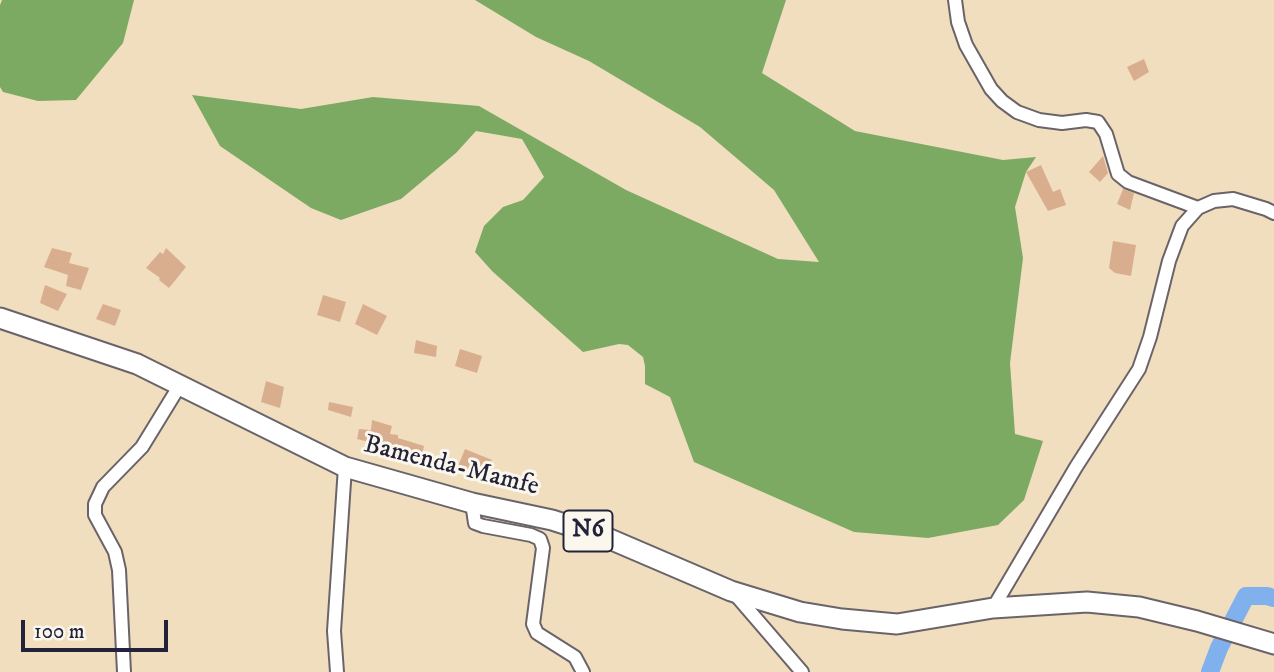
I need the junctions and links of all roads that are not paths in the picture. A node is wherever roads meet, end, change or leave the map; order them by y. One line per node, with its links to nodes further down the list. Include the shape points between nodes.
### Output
1 (955, 0): 2 (street, via 966,45 1002,101 1039,120 1098,122 1118,174)
2 (1198, 208): 3 (street, via 1233,199); 9 (street, via 1182,226 1169,261 1139,369)
3 (1274, 213)
4 (0, 318): 5 (highway, Bamenda-Mamfe / N6, via 137,364)
5 (180, 385): 6 (highway, Bamenda-Mamfe / N6); 11 (street, via 142,447 103,487 95,504 119,570)
6 (345, 467): 7 (highway, Bamenda-Mamfe / N6); 12 (street, via 334,631)
7 (472, 503): 8 (highway, Bamenda-Mamfe / N6, via 605,537); 13 (street, via 475,523 540,539 533,624 537,634 575,657)
8 (731, 591): 9 (highway, Bamenda-Mamfe / N6, via 800,612 897,624); 14 (street)
9 (993, 608): 10 (highway, Bamenda-Mamfe / N6, via 1087,601 1139,607)
10 (1273, 644)
11 (124, 672)
12 (337, 672)
13 (583, 672)
14 (802, 672)

